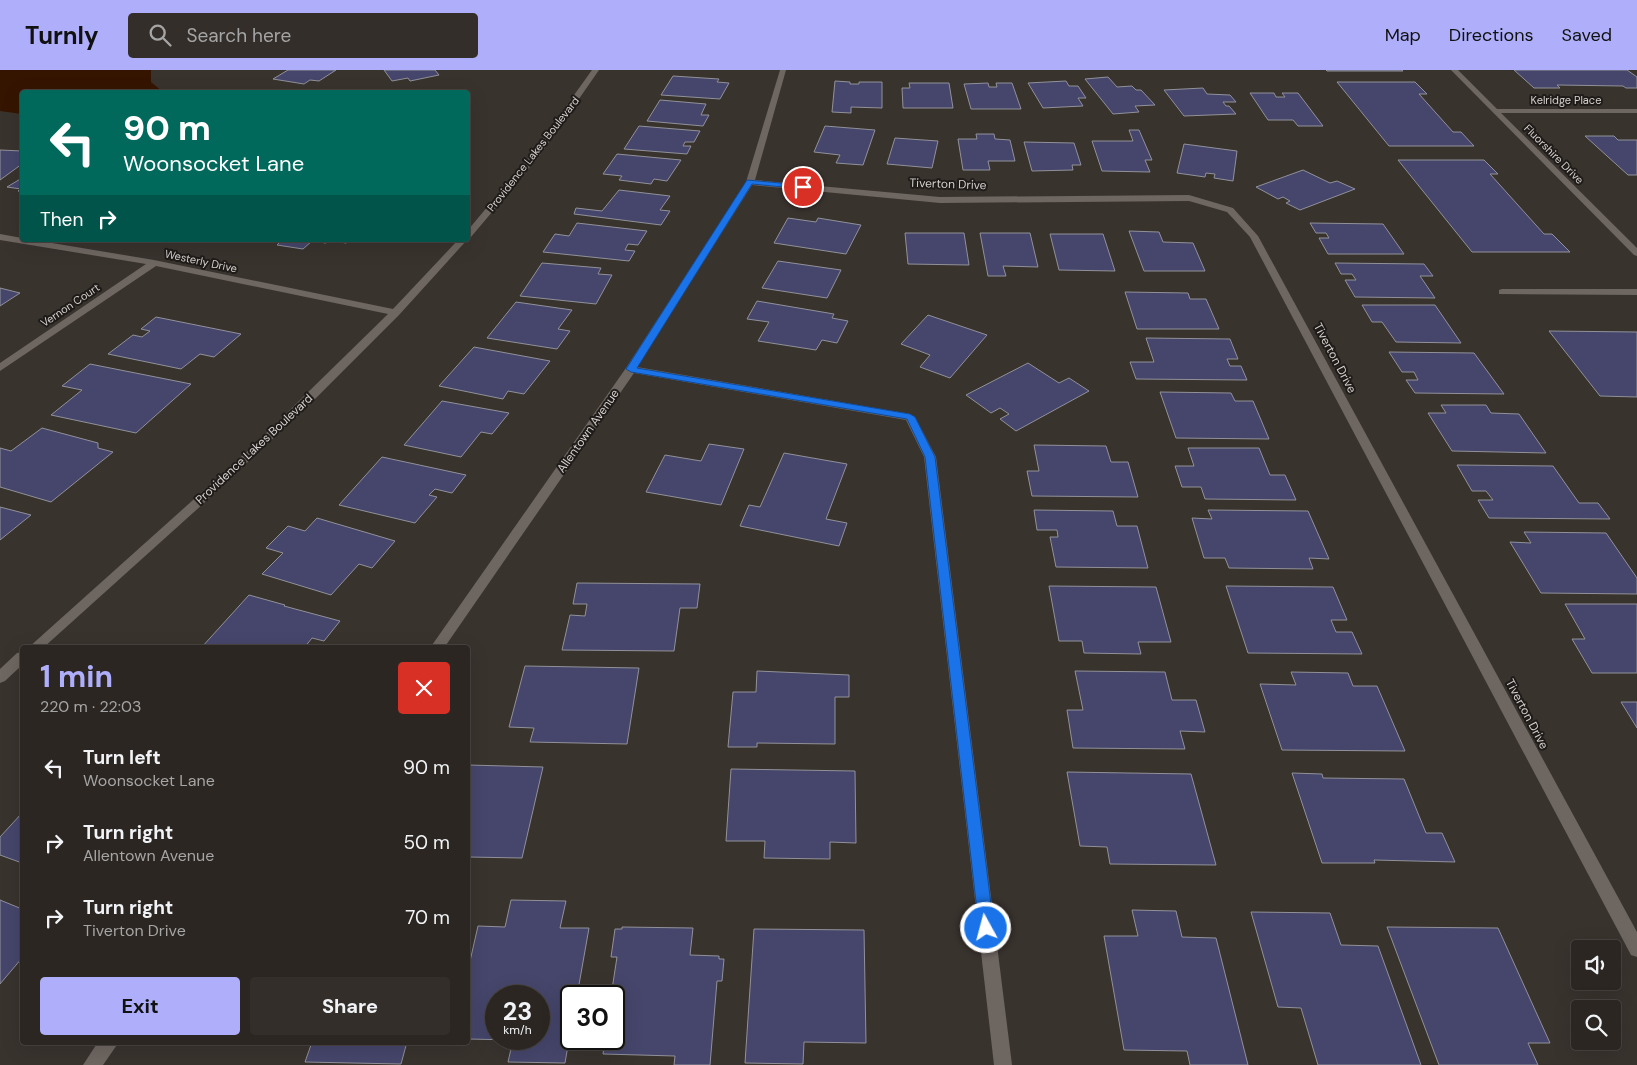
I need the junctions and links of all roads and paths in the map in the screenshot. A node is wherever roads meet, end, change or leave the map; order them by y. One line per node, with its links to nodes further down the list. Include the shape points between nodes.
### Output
1 (596, 70): 7 (street, Providence Lakes Boulevard, via 537,153)
2 (784, 70): 6 (street, Allentown Avenue)
3 (1454, 70): 4 (street, Fluorshire Drive)
4 (1495, 111): 5 (street, Kelridge Place); 12 (street, Fluorshire Drive)
5 (1637, 111)
6 (750, 182): 18 (street, Allentown Avenue); 23 (street, Tiverton Drive, via 940,200 1189,198 1230,210 1254,236)
7 (470, 233)
8 (0, 237): 9 (street, Westerly Drive)
9 (20, 240)
10 (30, 242): 13 (street, Westerly Drive)
11 (461, 242): 16 (street, Providence Lakes Boulevard)
12 (1637, 253)
13 (154, 263): 16 (street, Westerly Drive); 17 (street, Vernon Court)
14 (1502, 292): 15 (street)
15 (1637, 292)
16 (396, 313): 19 (street, Providence Lakes Boulevard, via 275,432)
17 (0, 368)
18 (631, 369): 20 (street, Allentown Avenue); 26 (street, via 910,417 930,457)
19 (37, 645)
20 (438, 645)
21 (20, 660): 22 (street)
22 (0, 677)
23 (1637, 949)
24 (108, 1045): 25 (street)
25 (92, 1065)
26 (1003, 1065)

